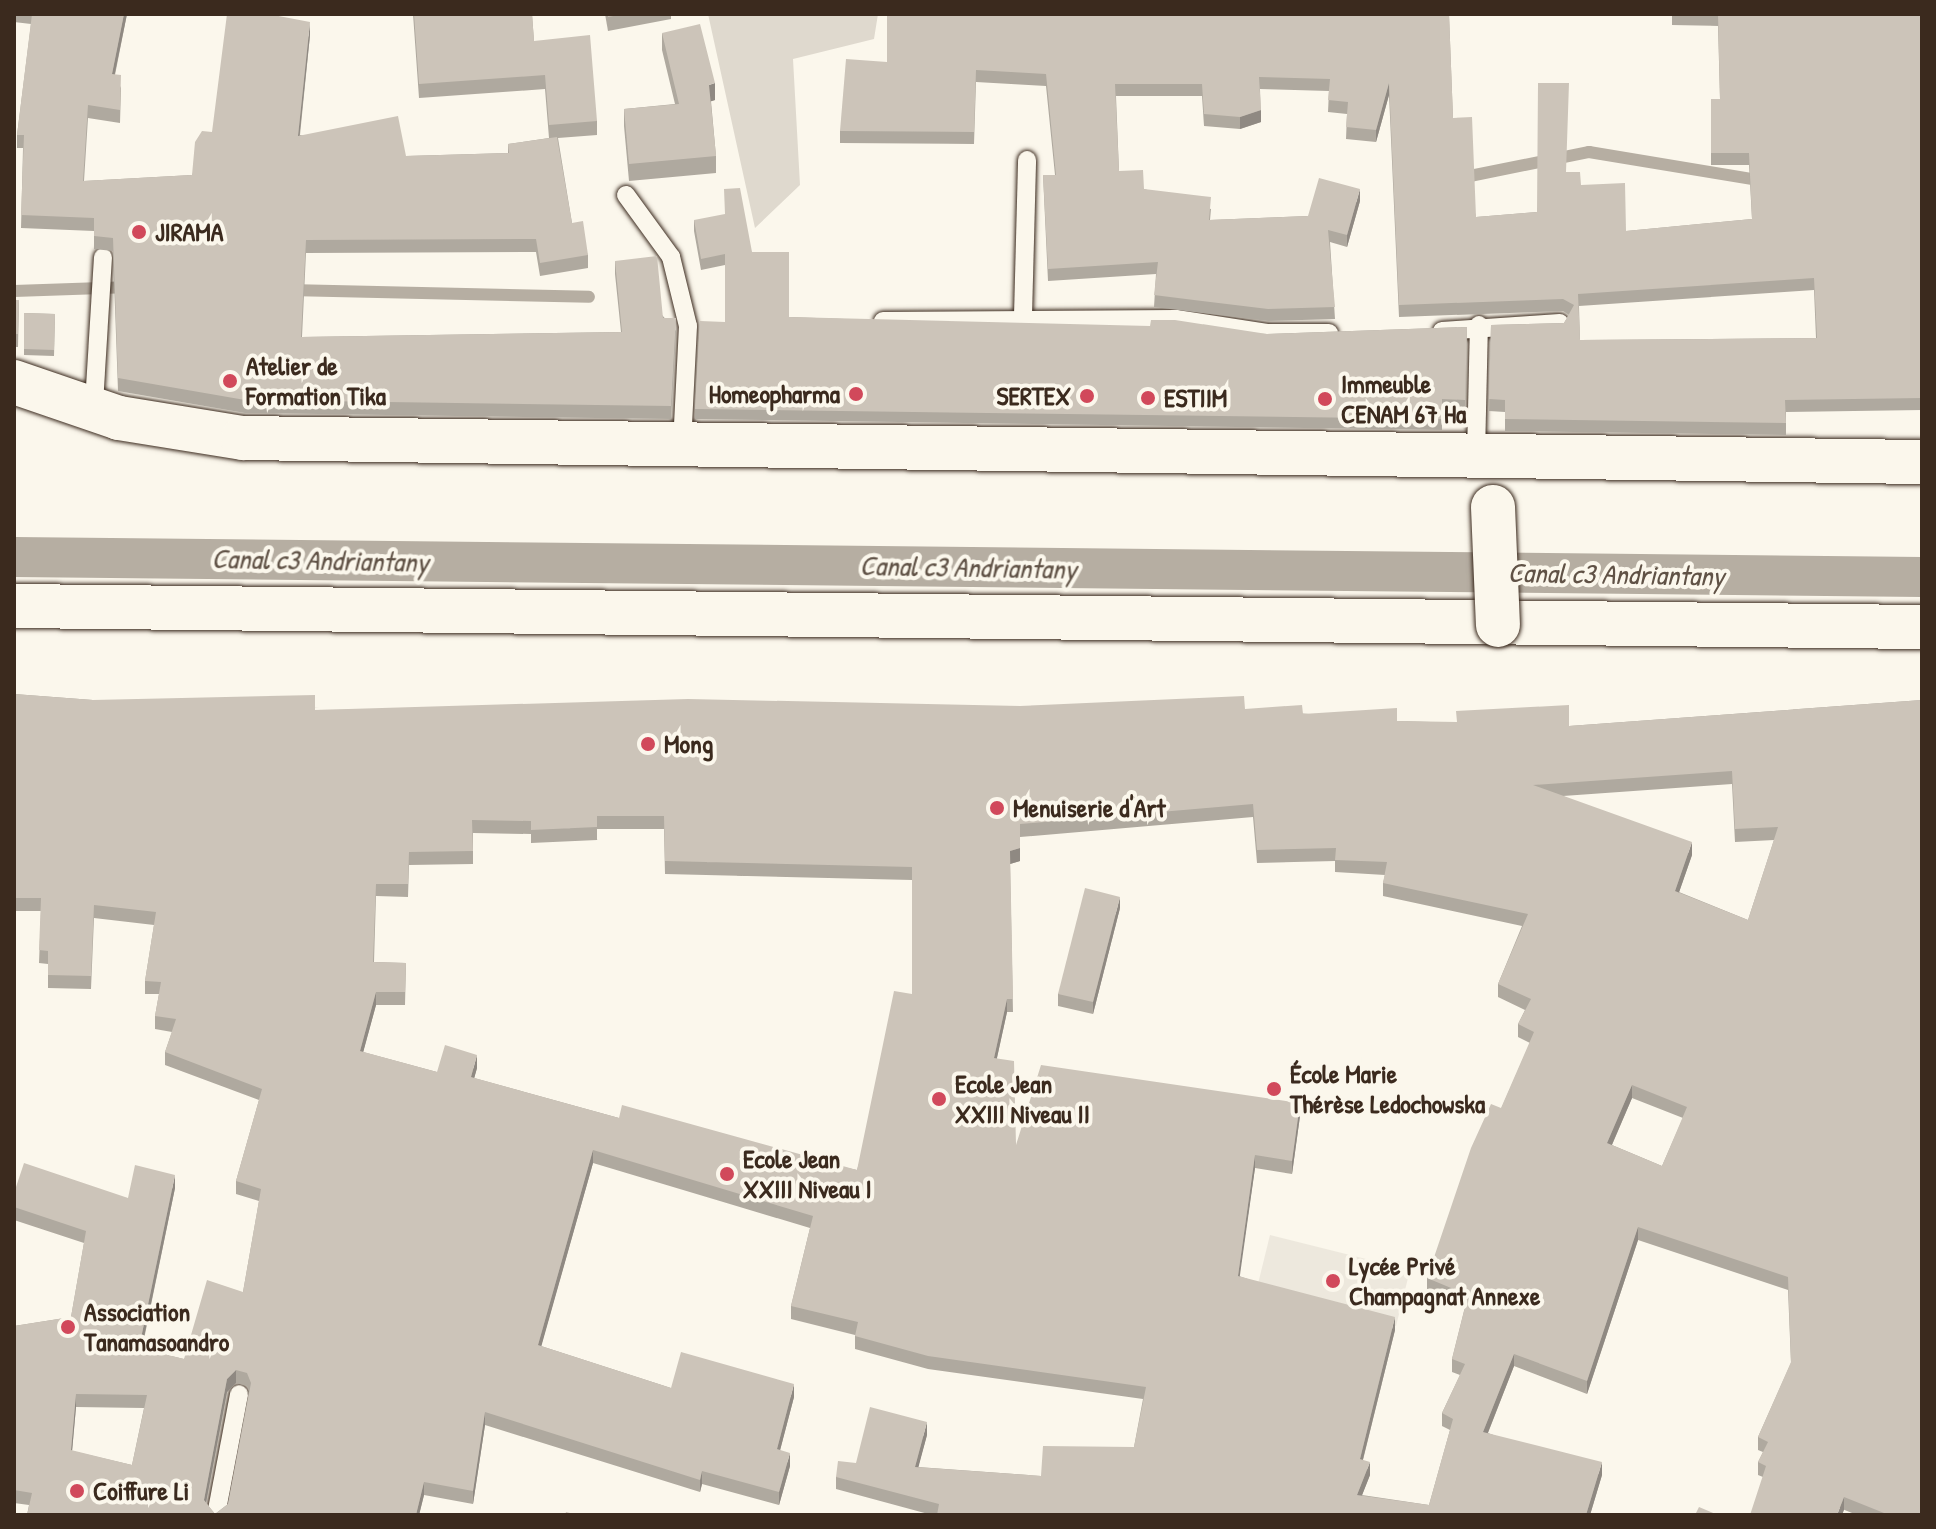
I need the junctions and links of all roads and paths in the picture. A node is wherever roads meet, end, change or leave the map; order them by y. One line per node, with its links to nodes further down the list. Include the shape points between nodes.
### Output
1 (1027, 160): 4 (lane)
2 (626, 195): 12 (lane, via 671,257 688,326)
3 (103, 257): 11 (lane)
4 (1023, 316): 5 (lane); 9 (lane)
5 (855, 322)
6 (1563, 323): 7 (lane)
7 (1479, 325): 8 (lane); 13 (lane, via 1480,454)
8 (1424, 331)
9 (1357, 332)
10 (14, 382): 12 (main road, via 119,418 243,438)
11 (94, 404)
12 (682, 442): 13 (main road)
13 (1449, 459): 14 (main road); 16 (main road, bridge, via 1493,507 1498,625 1492,638)
14 (1922, 462)
15 (14, 606): 16 (main road)
16 (1449, 617): 17 (main road)
17 (1922, 627)
18 (239, 1394): 19 (lane)
19 (216, 1515)

